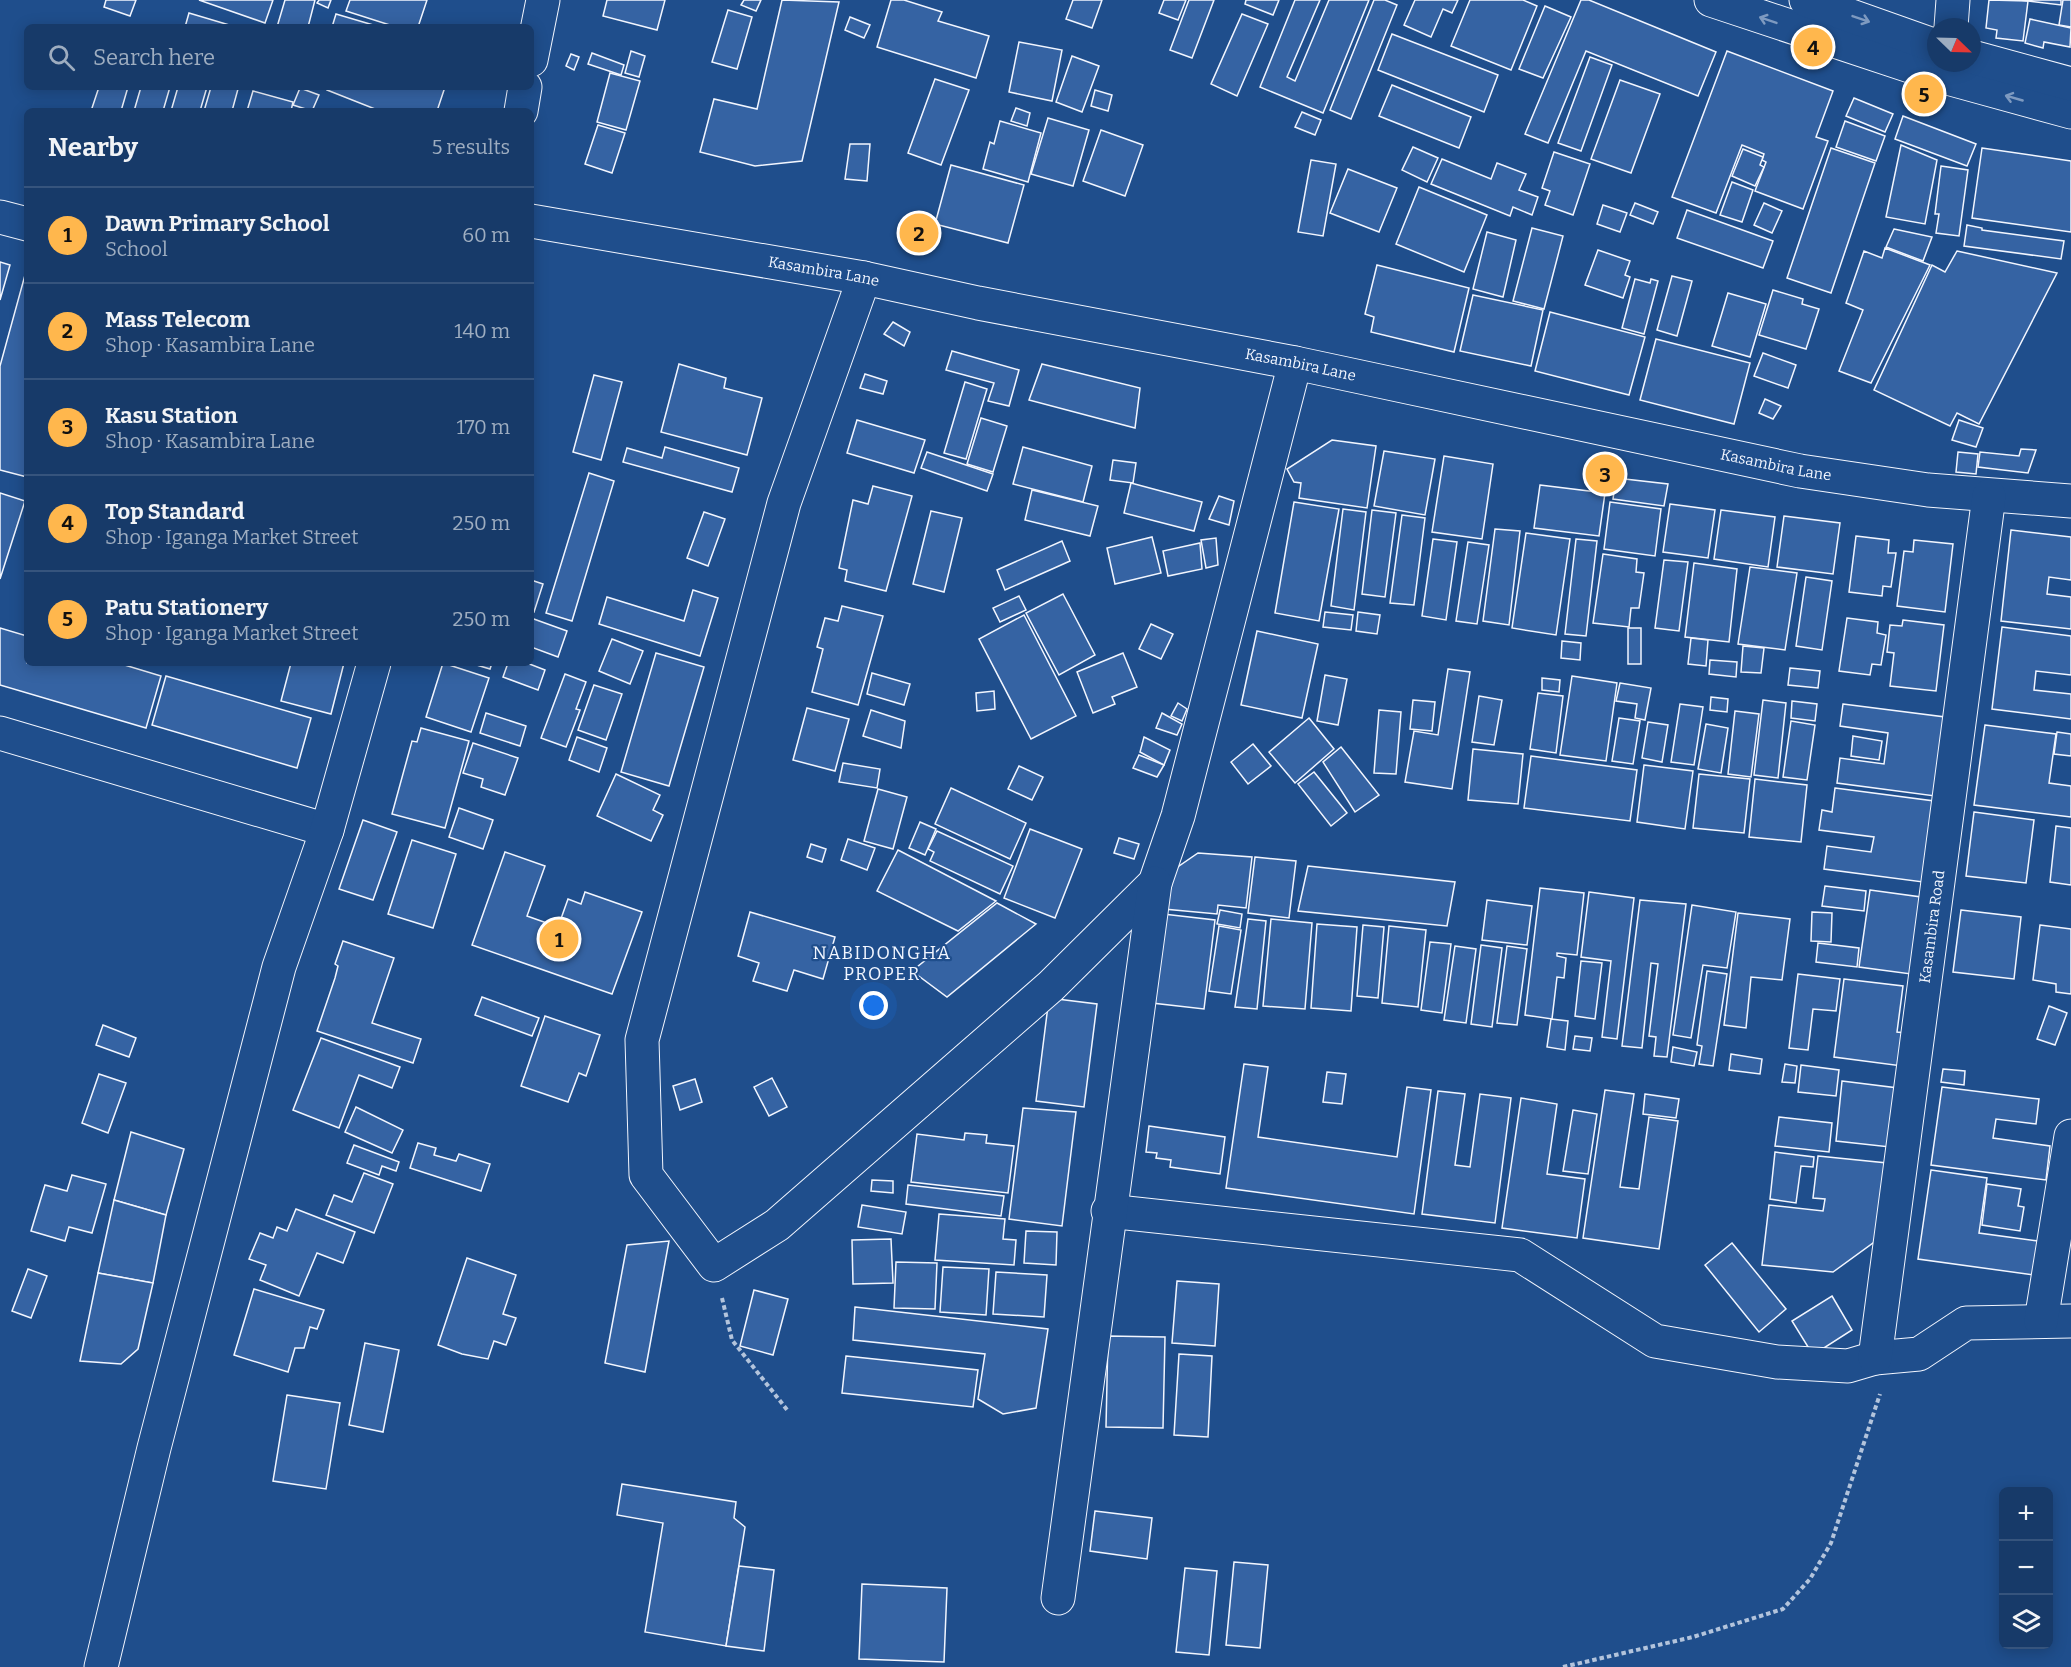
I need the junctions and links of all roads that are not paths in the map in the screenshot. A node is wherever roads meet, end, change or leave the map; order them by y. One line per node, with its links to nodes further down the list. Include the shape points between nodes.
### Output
1 (543, 0): 7 (street)
2 (1711, 0): 12 (street, one-way to 2, via 1940,76)
3 (1806, 0): 6 (street, one-way to 6)
4 (1953, 0): 5 (street)
5 (1952, 18)
6 (1927, 43)
7 (534, 45)
8 (1981, 59): 9 (street)
9 (2071, 84)
10 (524, 90): 11 (street)
11 (521, 108)
12 (2071, 112)
13 (0, 217): 15 (street)
14 (534, 222): 16 (street, Kasambira Lane)
15 (24, 223)
16 (864, 278): 17 (street, Kasambira Lane); 23 (street, via 784,503 642,1040 645,1175 714,1265 795,1210 1051,986)
17 (1295, 363): 18 (street, Kasambira Lane, via 1800,471); 23 (street, via 1178,816)
18 (1989, 496): 19 (street, Kasambira Lane); 27 (street, Kasambira Road)
19 (2071, 501)
20 (373, 666): 22 (street)
21 (0, 733): 22 (street)
22 (327, 830): 29 (street, via 279,967)
23 (1155, 883): 25 (street)
24 (2071, 1136): 26 (street)
25 (1108, 1211): 27 (street, via 1520,1255 1655,1341 1777,1362 1848,1366); 28 (street)
26 (2056, 1321): 27 (street, via 1966,1323 1919,1354)
27 (1875, 1358)
28 (1058, 1598)
29 (101, 1667)

